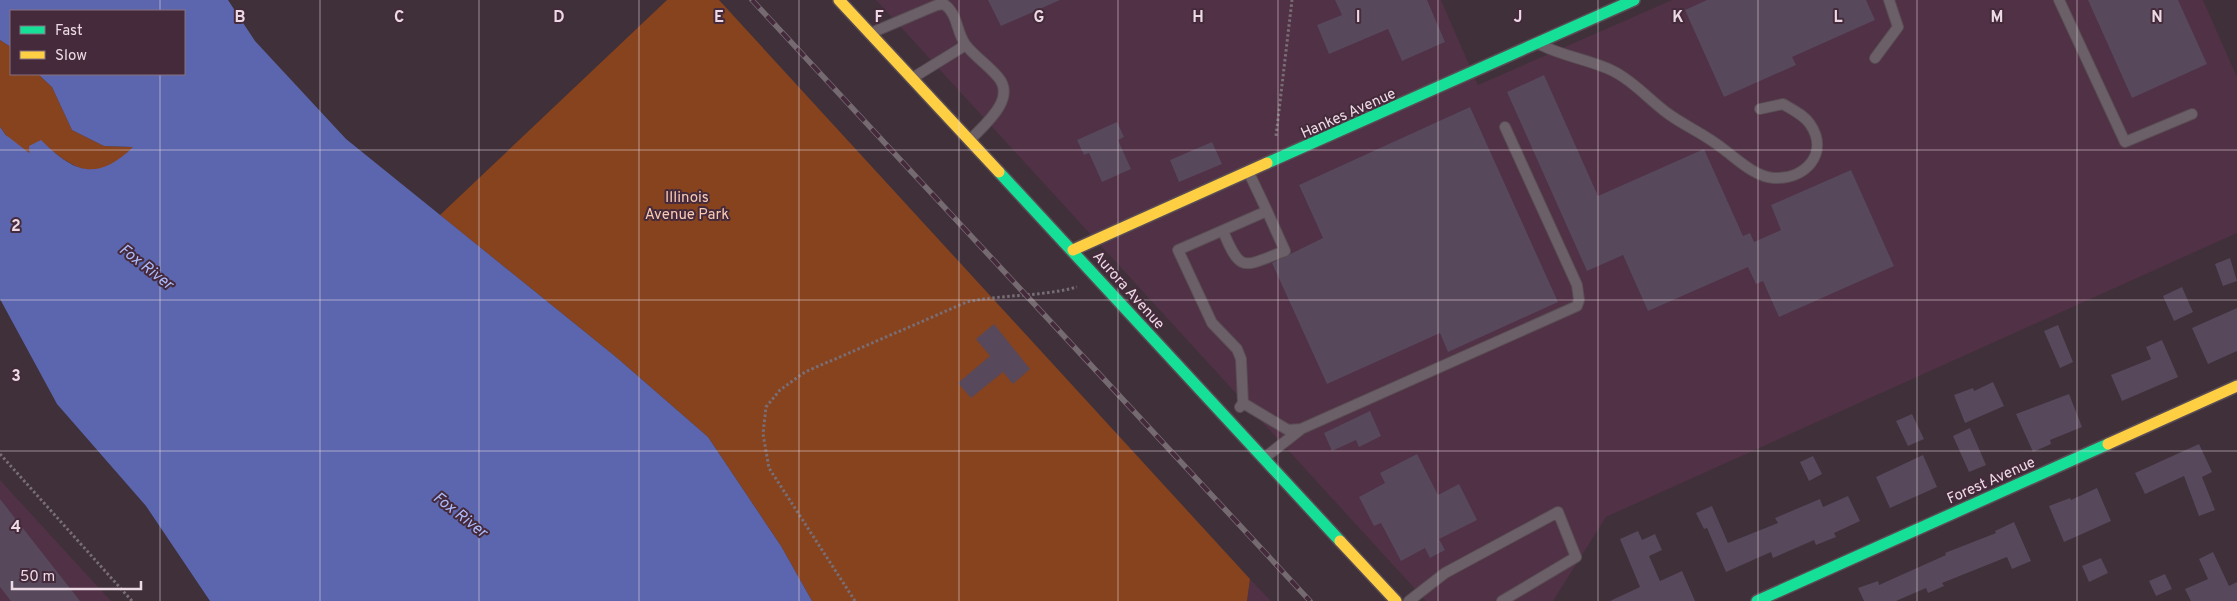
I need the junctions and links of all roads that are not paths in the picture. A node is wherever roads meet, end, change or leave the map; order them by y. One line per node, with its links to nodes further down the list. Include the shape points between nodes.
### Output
1 (839, 0): 5 (street, Aurora Avenue)
2 (1889, 0): 8 (lane, via 1898,27)
3 (2059, 0): 11 (lane, via 2125,142)
4 (1630, 1): 7 (street, Hankes Avenue)
5 (870, 33): 6 (lane, via 944,4 952,9); 9 (street, Aurora Avenue)
6 (964, 43): 9 (lane); 13 (lane, via 1000,78 1003,87 1003,101)
7 (1538, 43): 10 (lane, via 1613,71 1671,116 1717,144 1748,168 1772,178 1787,178 1807,167 1817,156 1817,140 1811,125 1783,104); 14 (street, Hankes Avenue)
8 (1875, 58)
9 (912, 78): 13 (street, Aurora Avenue)
10 (1760, 109)
11 (2192, 114)
12 (1505, 127): 21 (lane, via 1577,286 1577,306)
13 (970, 140): 17 (street, Aurora Avenue)
14 (1249, 173): 15 (lane); 17 (street, Hankes Avenue)
15 (1266, 211): 16 (lane); 16 (lane, via 1285,251 1252,264 1242,263 1232,254)
16 (1223, 231): 19 (lane, via 1178,250 1212,323 1237,349 1241,360)
17 (1073, 250): 20 (street, Aurora Avenue)
18 (2237, 386): 26 (street, Forest Avenue)
19 (1244, 403): 20 (lane); 21 (lane, via 1288,430)
20 (1229, 422): 22 (street, Aurora Avenue)
21 (1301, 429): 22 (lane)
22 (1264, 459): 24 (street, Aurora Avenue)
23 (1509, 599): 25 (lane, via 1576,557 1558,512 1445,573)
24 (1396, 601)
25 (1409, 601)
26 (1757, 601)

